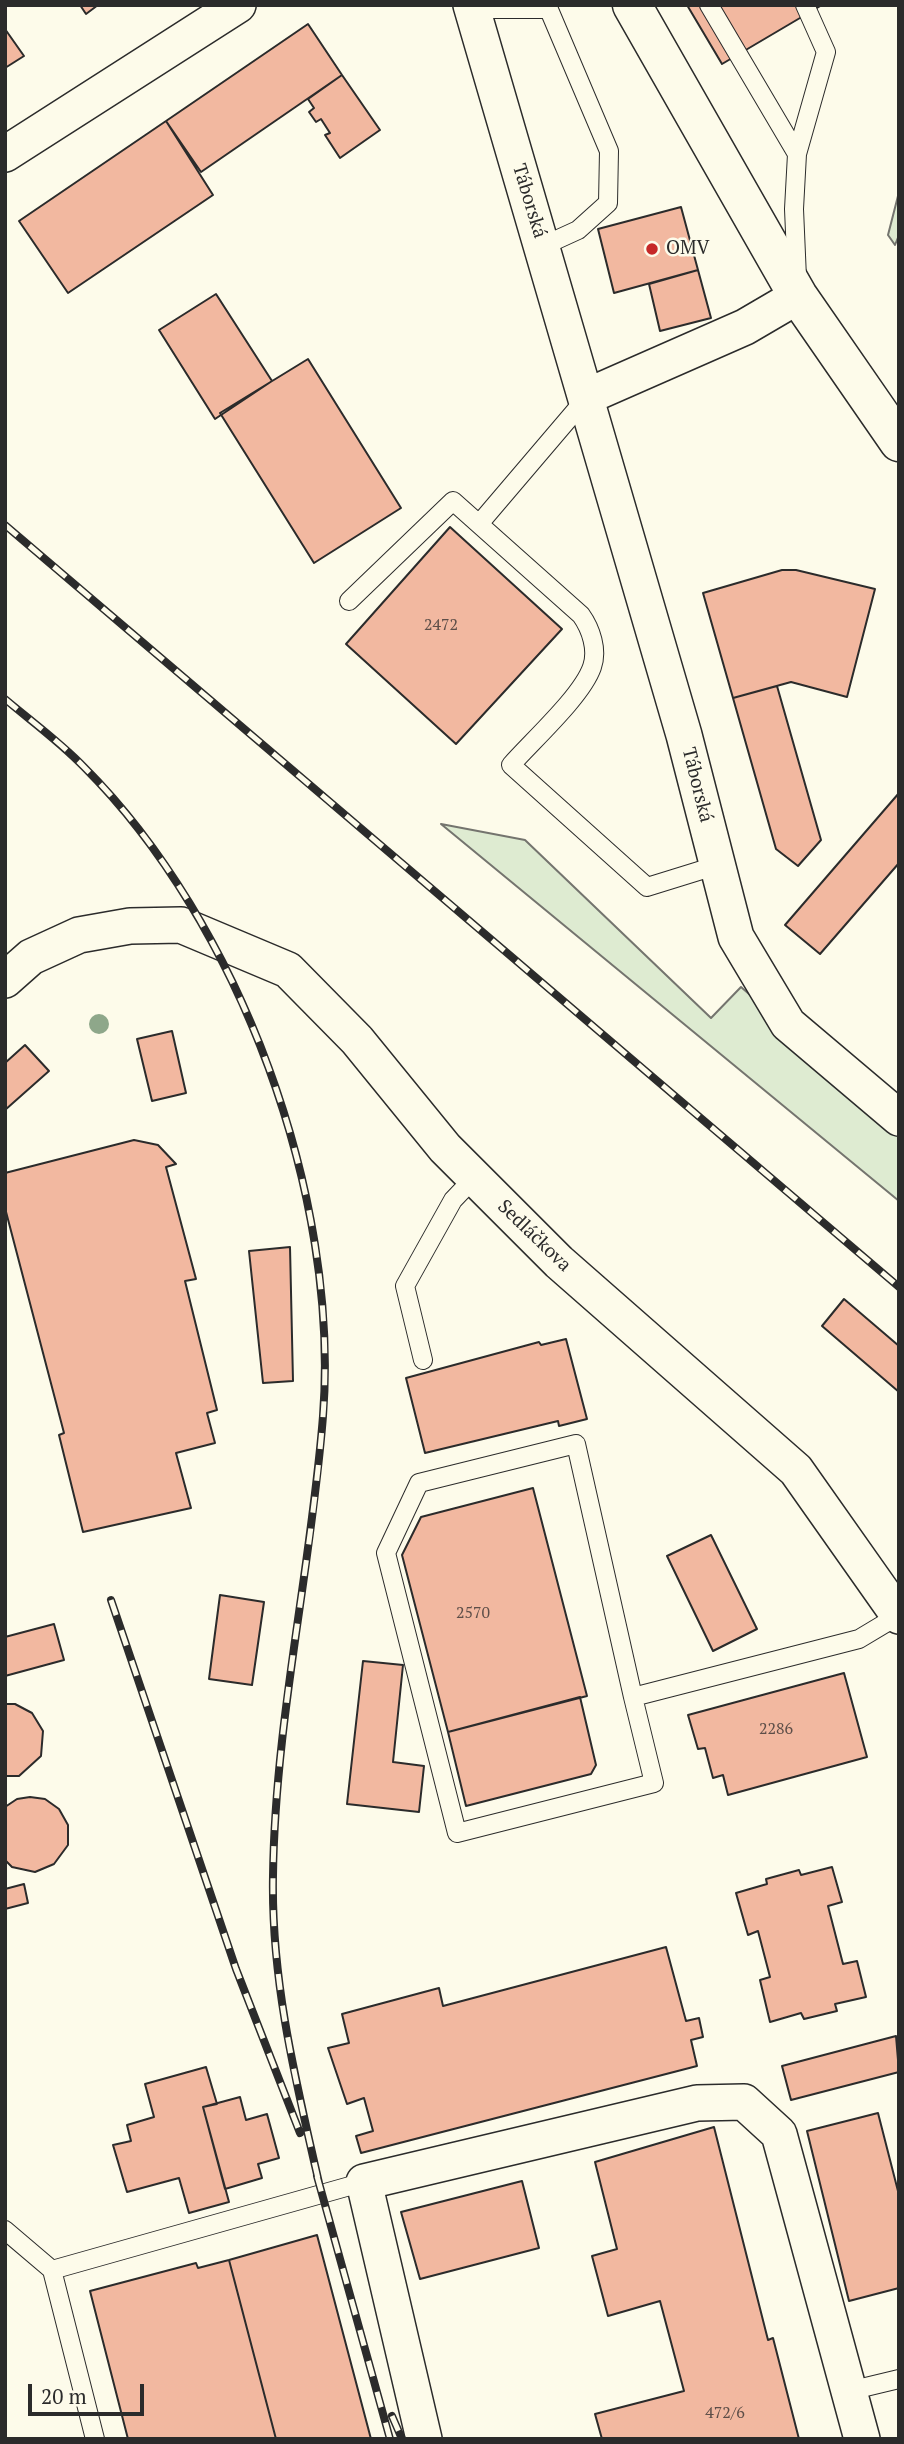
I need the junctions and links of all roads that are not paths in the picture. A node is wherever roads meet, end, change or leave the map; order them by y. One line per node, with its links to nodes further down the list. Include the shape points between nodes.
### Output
1 (238, 5): 7 (street)
2 (632, 5): 10 (main road)
3 (709, 5): 8 (lane)
4 (805, 5): 8 (lane, via 825,52)
5 (472, 7): 6 (lane); 9 (street, Táborská)
6 (547, 7): 9 (lane, via 609,151 609,164 608,203 578,230)
7 (5, 154)
8 (797, 154): 10 (lane)
9 (543, 246): 11 (street, Táborská)
10 (798, 296): 11 (street, via 745,327); 12 (main road)
11 (588, 396): 13 (lane); 15 (street, Táborská)
12 (899, 442)
13 (479, 524): 14 (lane, via 453,500); 15 (lane, via 581,615 594,648 593,665 584,683 511,765 647,887)
14 (349, 601)
15 (718, 865): 17 (street, Táborská, via 736,937 788,1024)
16 (5, 980): 18 (street, Sedláčkova, via 32,957 79,935 130,926 181,925 288,970 357,1040)
17 (899, 1118)
18 (474, 1178): 19 (lane, via 453,1200 405,1286); 20 (street, Sedláčkova, via 559,1262 796,1470)
19 (423, 1360)
20 (899, 1615): 21 (lane, via 859,1639)
21 (633, 1697): 21 (lane, via 576,1444 419,1483 386,1552 457,1833 654,1783)
22 (364, 2182): 24 (lane); 26 (street, via 697,2103 744,2102 779,2134); 28 (street)
23 (5, 2230): 24 (lane)
24 (52, 2270): 27 (lane)
25 (899, 2379): 26 (lane)
26 (849, 2391): 29 (street)
27 (95, 2439)
28 (424, 2439)
29 (862, 2439)

